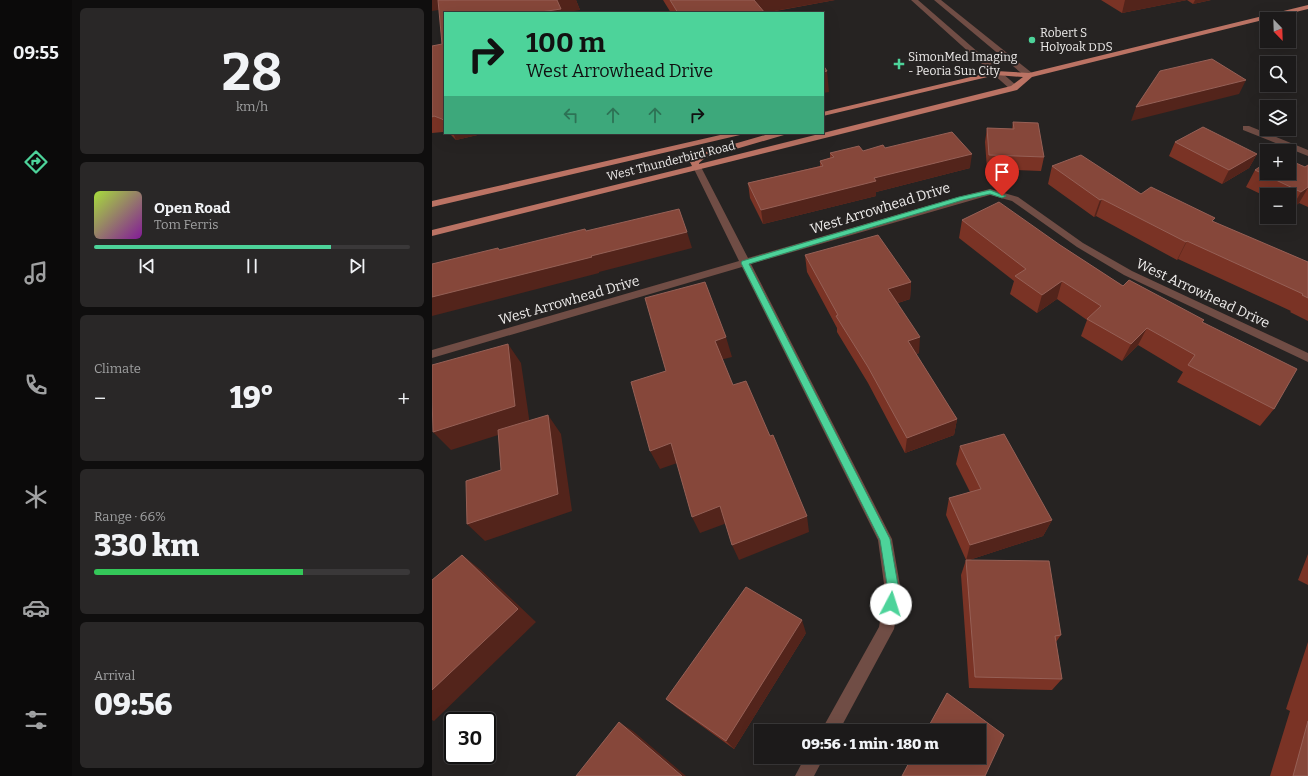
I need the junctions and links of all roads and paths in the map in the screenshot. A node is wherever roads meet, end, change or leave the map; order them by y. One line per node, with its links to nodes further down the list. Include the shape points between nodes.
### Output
1 (914, 0): 4 (street)
2 (937, 0): 4 (street)
3 (1308, 7): 6 (main road, West Thunderbird Road)
4 (953, 23): 5 (street, via 966,48); 6 (street)
5 (996, 73): 6 (main road, West Thunderbird Road); 7 (street); 8 (main road, West Thunderbird Road)
6 (1029, 75): 7 (main road, West Thunderbird Road)
7 (1014, 88): 13 (main road, West Thunderbird Road)
8 (824, 114)
9 (1246, 128): 12 (street)
10 (736, 134): 14 (main road, West Thunderbird Road)
11 (778, 134): 13 (main road, via 702,156 694,162)
12 (1308, 153)
13 (696, 167): 15 (main road, West Thunderbird Road); 16 (street)
14 (432, 204)
15 (432, 233)
16 (745, 263): 17 (street, West Arrowhead Drive); 18 (street, West Arrowhead Drive, via 990,192 1015,199 1080,245 1128,273); 19 (street, via 885,539 894,591 886,629)
17 (432, 354)
18 (1308, 358)
19 (834, 724)
20 (811, 764): 21 (street)
21 (804, 776)

